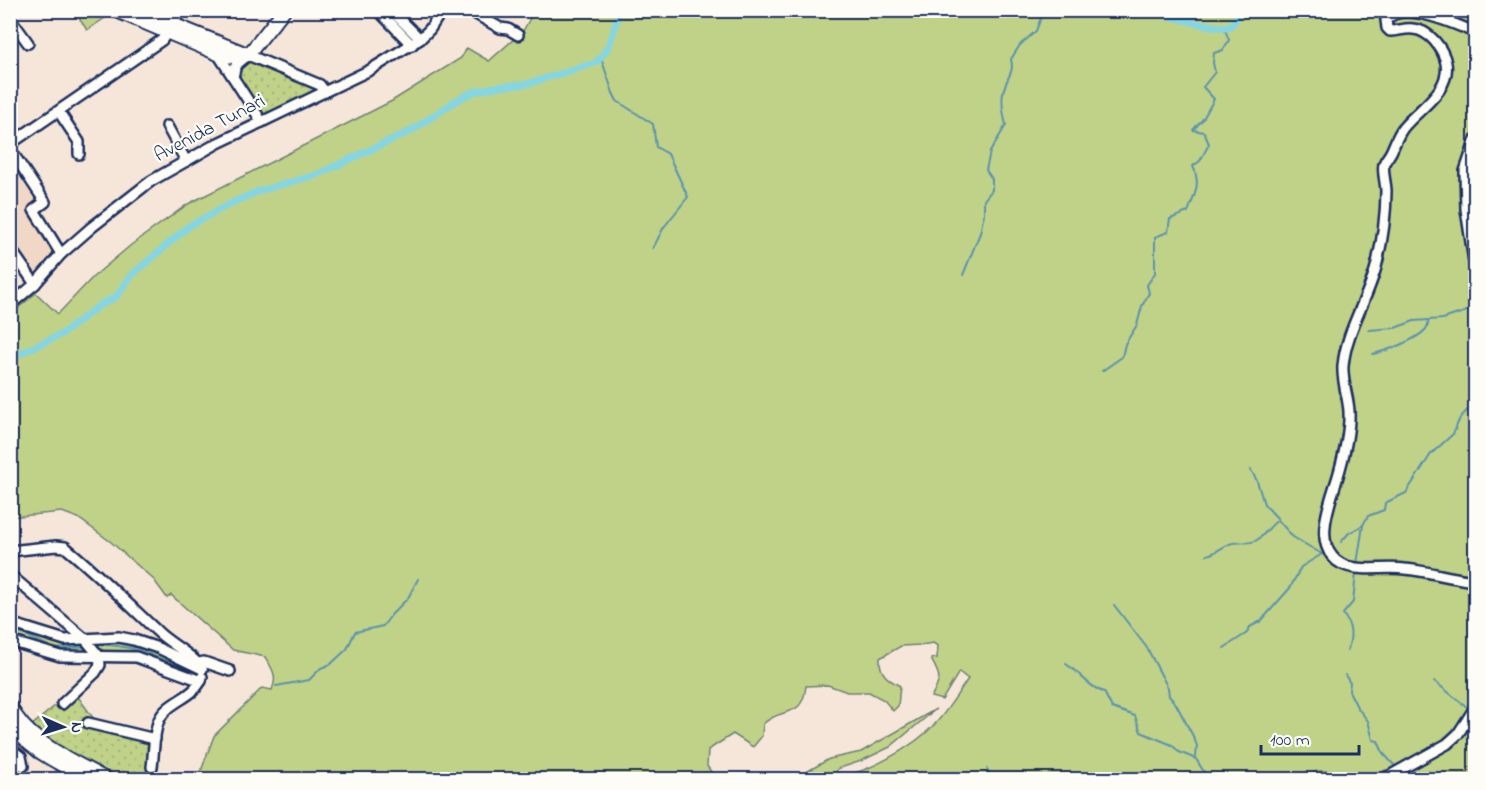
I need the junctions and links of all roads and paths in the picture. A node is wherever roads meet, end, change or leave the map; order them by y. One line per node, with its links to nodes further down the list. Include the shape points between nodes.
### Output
1 (114, 10): 10 (main road)
2 (138, 10): 10 (main road)
3 (181, 10): 10 (street)
4 (284, 10): 16 (main road)
5 (378, 10): 13 (street)
6 (391, 10): 13 (street)
7 (442, 10): 13 (street, Avenida Tunari)
8 (470, 10): 12 (street)
9 (10, 18): 14 (street)
10 (171, 29): 15 (main road); 16 (main road); 19 (street, via 162,40)
11 (1476, 33): 34 (street, via 1433,14 1398,12 1386,20 1390,31 1415,29 1436,42 1446,63 1446,73 1440,89 1395,140 1384,164 1386,197 1381,241 1343,364 1349,427 1323,532 1328,551 1342,564 1355,568 1408,569)
12 (518, 35)
13 (416, 42): 18 (street, Avenida Tunari)
14 (28, 43)
15 (218, 54): 16 (main road, via 237,58); 17 (street)
16 (248, 55): 17 (street, via 236,65); 18 (street, via 320,85)
17 (233, 77): 20 (street)
18 (325, 92): 20 (street, Avenida Tunari)
19 (59, 112): 23 (street); 25 (street, via 79,142)
20 (262, 122): 26 (street, Avenida Tunari)
21 (167, 126): 26 (street)
22 (1476, 140): 29 (street, via 1465,171 1466,209)
23 (10, 144)
24 (10, 149): 28 (street, via 45,202 34,210)
25 (79, 154)
26 (186, 160): 28 (street, Avenida Tunari, via 110,211)
27 (10, 248): 30 (street)
28 (62, 254): 30 (street, Avenida Tunari)
29 (1476, 275)
30 (35, 284): 31 (street, Avenida Tunari)
31 (10, 305)
32 (10, 551): 39 (street, via 65,547)
33 (10, 575): 36 (street)
34 (1476, 584)
35 (10, 623): 36 (street, via 65,640)
36 (85, 639): 38 (street); 39 (street, via 134,640)
37 (10, 641): 38 (street, via 60,656)
38 (99, 656): 41 (street, via 136,657); 42 (street, via 100,665 95,673)
39 (200, 666): 40 (street, via 204,662); 41 (street)
40 (230, 671)
41 (201, 681): 47 (street, via 193,692 163,714)
42 (62, 704)
43 (10, 706): 52 (main road, via 36,738)
44 (1476, 706): 53 (street, via 1447,744)
45 (10, 722): 51 (main road, via 33,748)
46 (88, 723): 47 (street)
47 (155, 740): 50 (street)
48 (10, 748): 49 (street, via 21,757)
49 (23, 766)
50 (152, 767)
51 (90, 780)
52 (107, 780)
53 (1382, 780)

